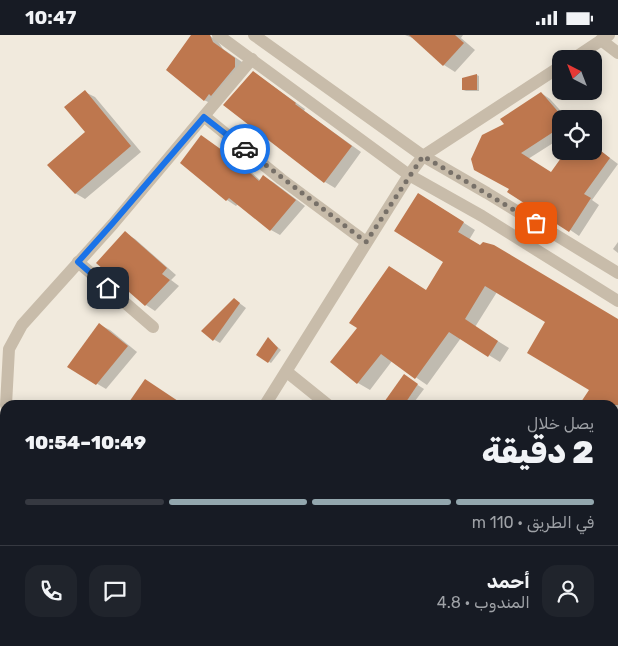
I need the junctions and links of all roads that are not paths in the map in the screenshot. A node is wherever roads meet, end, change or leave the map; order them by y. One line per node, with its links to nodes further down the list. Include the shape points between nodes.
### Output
1 (218, 35): 6 (street)
2 (254, 35): 9 (street)
3 (605, 38): 4 (street); 5 (street)
4 (587, 50)
5 (618, 53)
6 (252, 59): 8 (street); 10 (street)
7 (552, 72): 9 (street)
8 (204, 117): 11 (street); 12 (street)
9 (423, 156): 10 (street); 13 (street)
10 (409, 175): 11 (street); 14 (street, via 482,216)
11 (366, 242): 16 (street)
12 (78, 262): 15 (street); 17 (street, via 22,325 9,349)
13 (618, 273)
14 (618, 301)
15 (153, 327)
16 (287, 371): 18 (street); 19 (street)
17 (6, 400)
18 (268, 400)
19 (322, 400)

